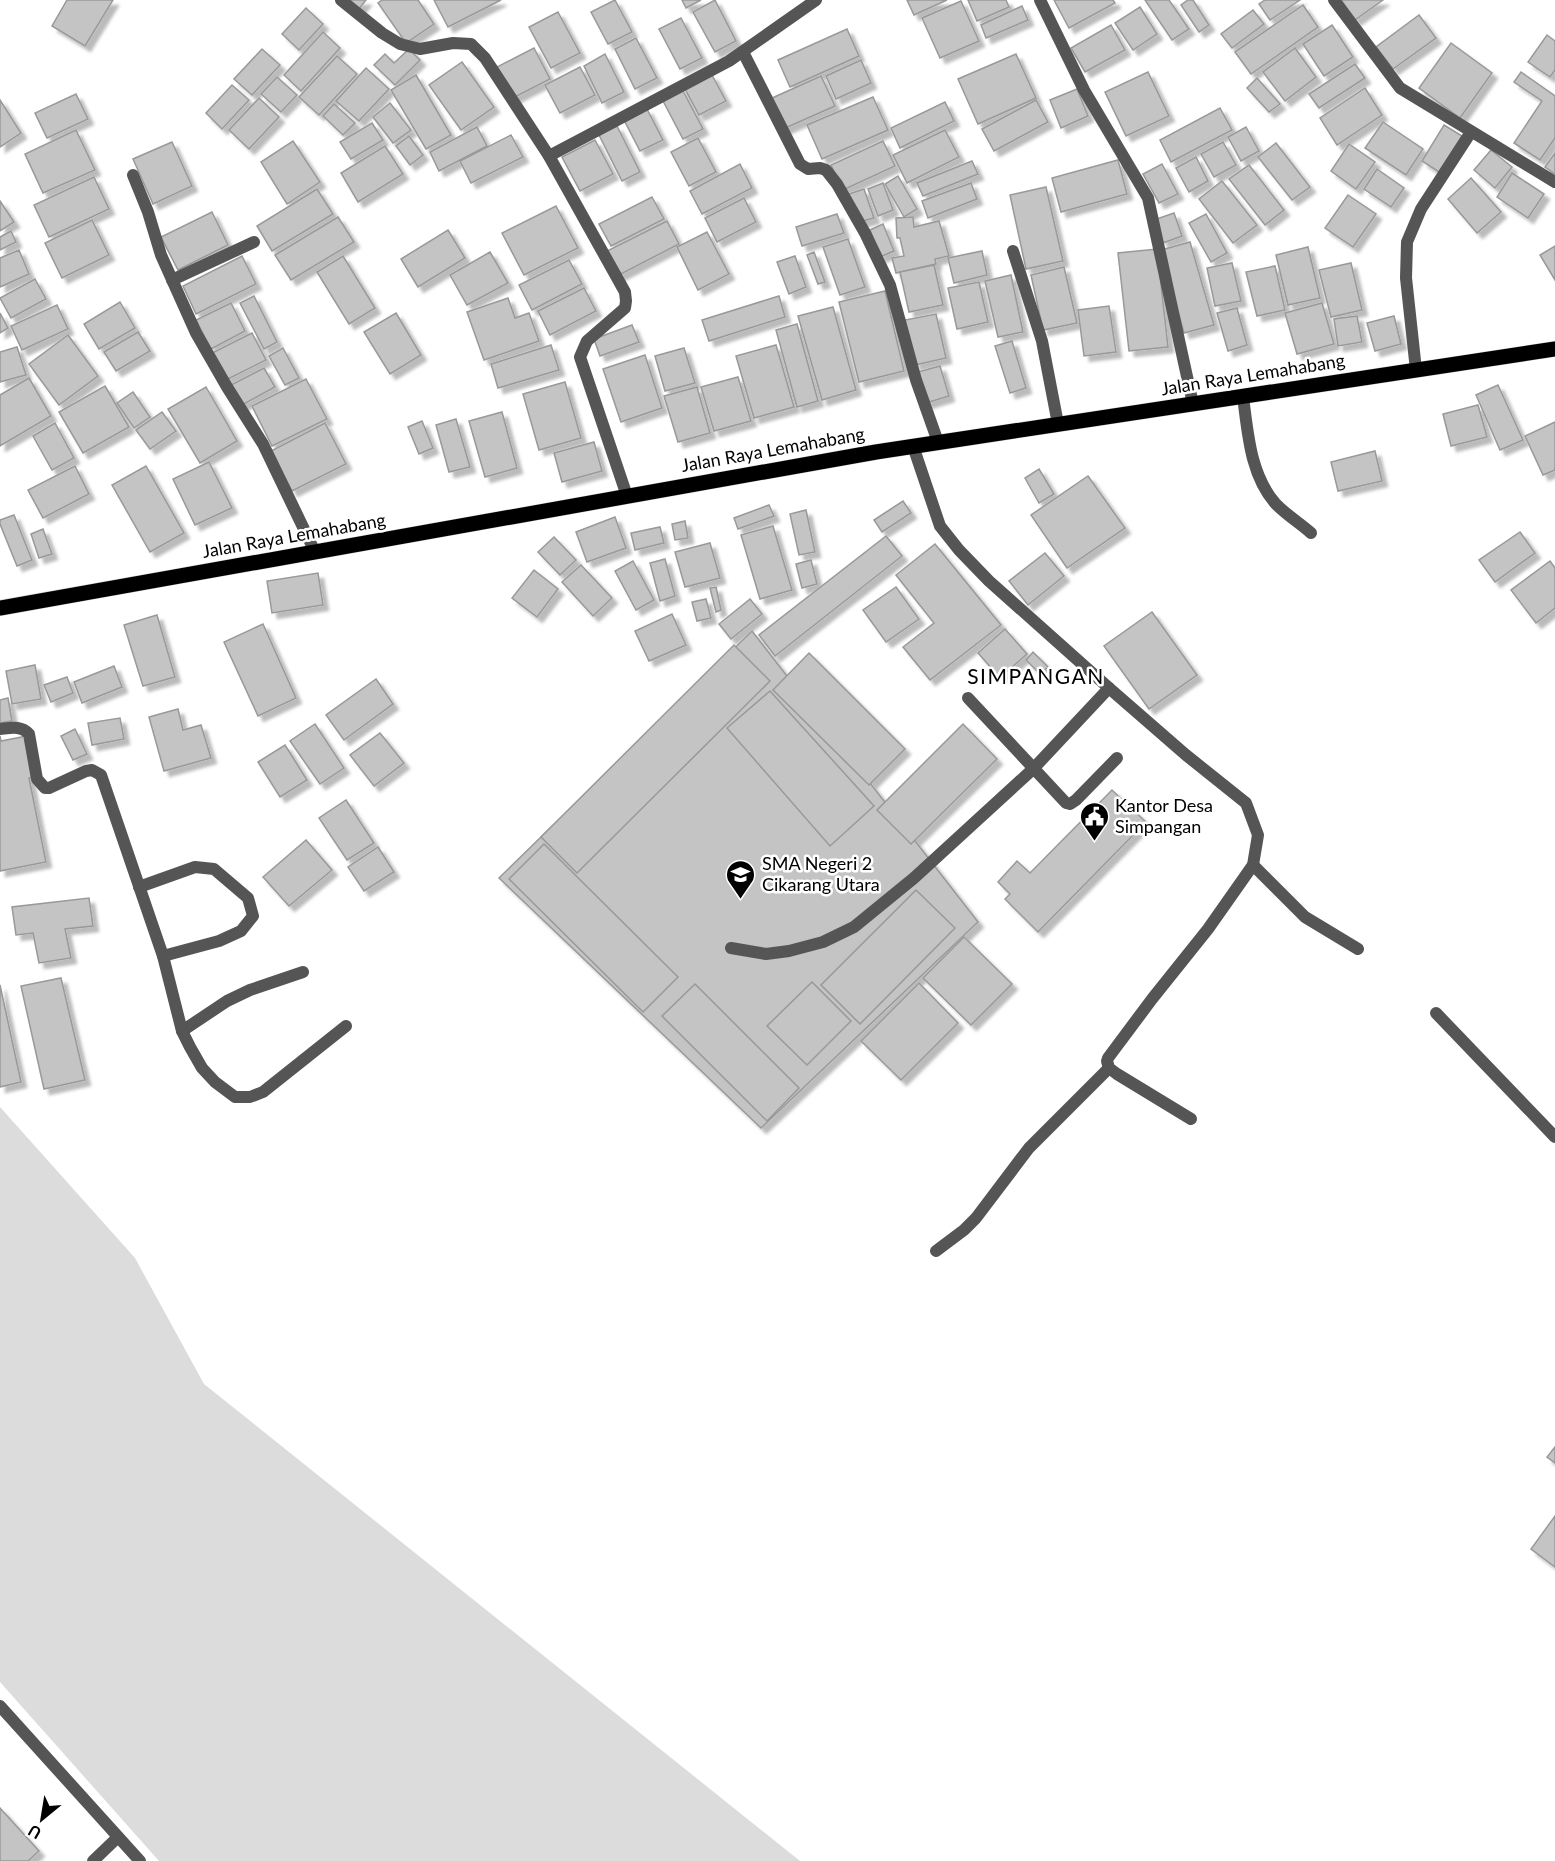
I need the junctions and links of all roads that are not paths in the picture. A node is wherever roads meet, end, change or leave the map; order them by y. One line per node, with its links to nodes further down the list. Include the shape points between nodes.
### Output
1 (341, 0): 7 (street, via 400,44 420,49 471,44 485,58)
2 (816, 0): 5 (street)
3 (1040, 0): 16 (street, via 1084,90 1148,198)
4 (1334, 0): 6 (street, via 1400,88)
5 (742, 52): 7 (street); 18 (street, via 800,164 808,169 826,170 865,233 890,285)
6 (1471, 132): 9 (street); 14 (street, via 1421,209 1407,242 1406,278)
7 (549, 156): 20 (street, via 625,292 625,308 587,341 580,357)
8 (134, 175): 12 (street)
9 (1555, 182)
10 (254, 242): 12 (street)
11 (1013, 251): 17 (street, via 1042,341)
12 (172, 280): 22 (street, via 196,333 263,444)
13 (1555, 349): 14 (main road, Jalan Raya Lemahabang)
14 (1416, 370): 15 (main road, Jalan Raya Lemahabang)
15 (1243, 397): 16 (main road, Jalan Raya Lemahabang); 21 (street, via 1249,446 1261,483 1276,504)
16 (1193, 404): 17 (main road, Jalan Raya Lemahabang)
17 (1058, 424): 18 (main road, Jalan Raya Lemahabang)
18 (938, 442): 19 (main road, Jalan Raya Lemahabang)
19 (913, 446): 20 (main road, Jalan Raya Lemahabang); 24 (street, via 940,526 989,581)
20 (627, 496): 22 (main road, Jalan Raya Lemahabang)
21 (1311, 533)
22 (315, 552): 23 (main road, Jalan Raya Lemahabang)
23 (0, 608)
24 (1108, 688): 28 (street); 29 (street, via 1246,803 1258,835)
25 (968, 698): 28 (street)
26 (0, 729): 30 (street, via 26,730 38,779 45,788 86,771 101,775)
27 (1117, 758): 28 (street, via 1070,804)
28 (1033, 769): 31 (street, via 854,927 823,942 789,951 766,954)
29 (1254, 865): 32 (street, via 1305,917); 38 (street, via 1152,999)
30 (139, 887): 33 (street); 33 (street, via 195,867 214,869 248,898 253,916 241,931)
31 (731, 948)
32 (1358, 949)
33 (163, 956): 37 (street)
34 (303, 972): 37 (street, via 227,1001)
35 (1436, 1013): 40 (street)
36 (346, 1026): 37 (street, via 263,1092 250,1097 236,1096 215,1083)
37 (182, 1031)
38 (1109, 1063): 39 (street); 41 (street, via 1029,1148 976,1218)
39 (1191, 1119)
40 (1555, 1137)
41 (936, 1251)
42 (0, 1706): 43 (street)
43 (118, 1837): 44 (street); 45 (street)
44 (93, 1861)
45 (140, 1861)

